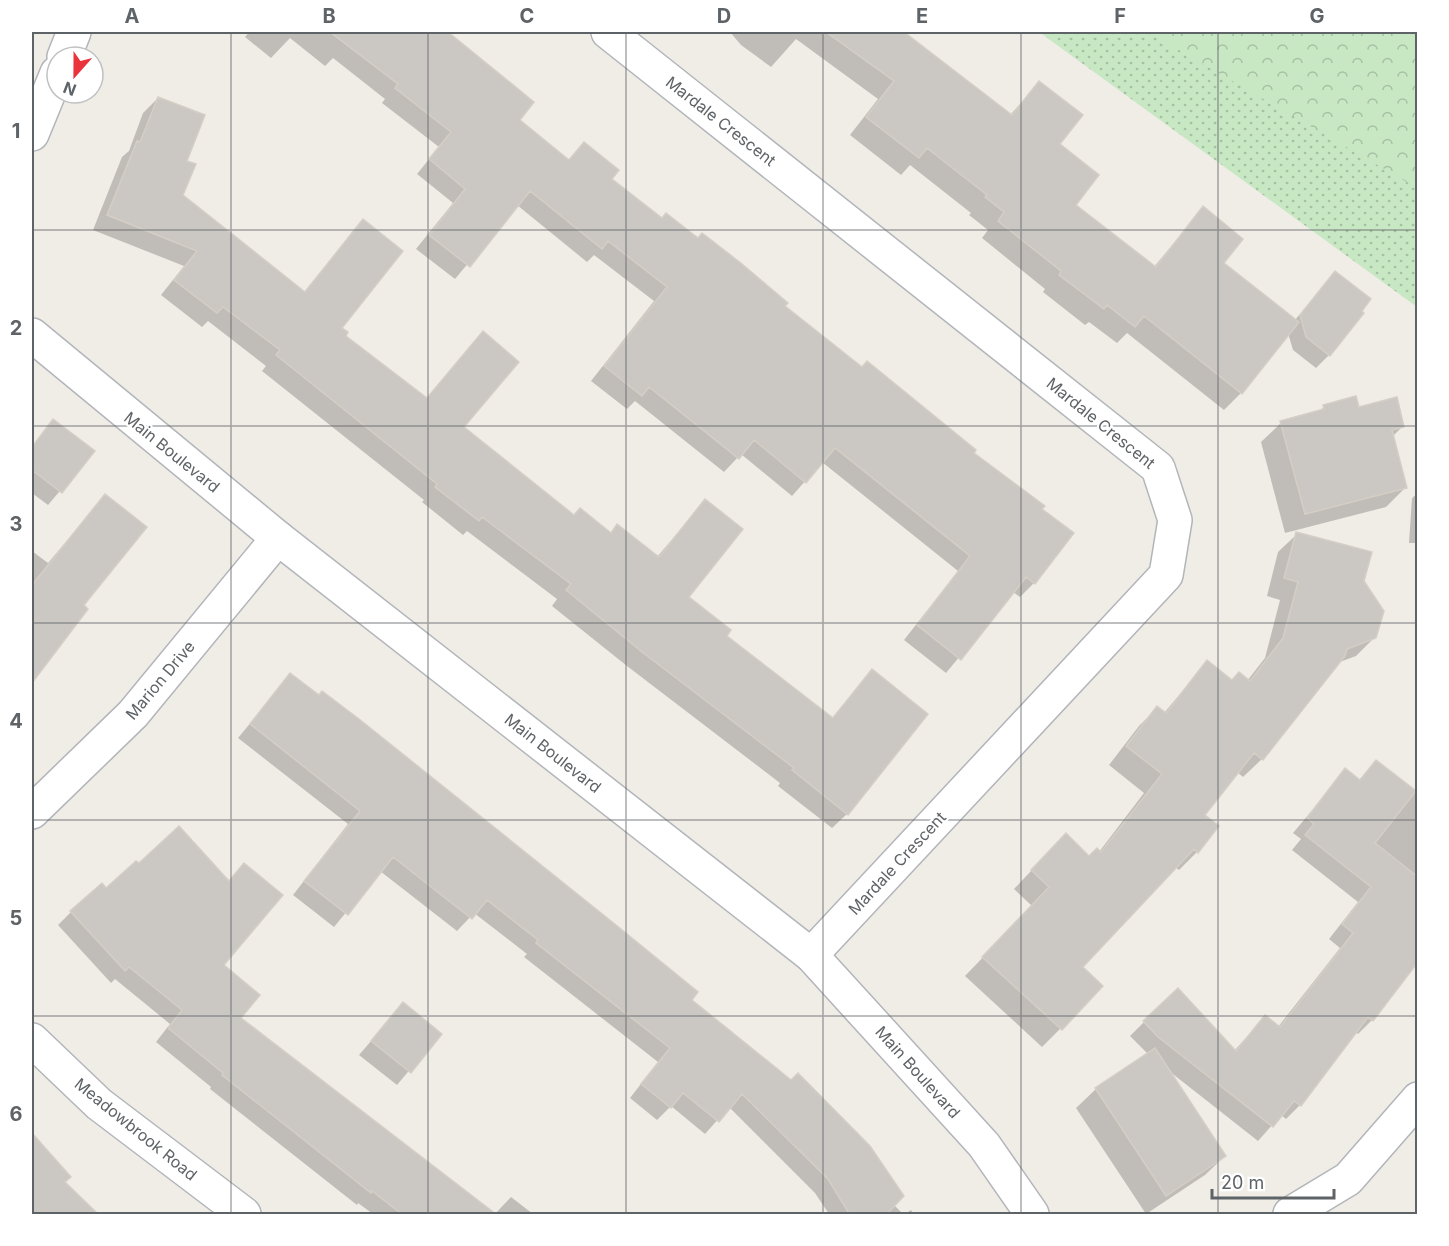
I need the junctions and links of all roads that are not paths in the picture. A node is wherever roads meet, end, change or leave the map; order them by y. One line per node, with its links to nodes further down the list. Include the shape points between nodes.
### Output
1 (608, 32): 7 (street, Mardale Crescent, via 1158,468 1174,520 1166,575)
2 (45, 102): 3 (street)
3 (32, 134)
4 (32, 335): 5 (street, Main Boulevard)
5 (278, 538): 6 (street, Marion Drive, via 133,714); 7 (street, Main Boulevard)
6 (32, 812)
7 (811, 955): 11 (street, Main Boulevard, via 984,1145)
8 (32, 1040): 10 (street, Meadowbrook Road, via 99,1104)
9 (1418, 1099): 12 (street, via 1348,1179)
10 (244, 1215)
11 (1032, 1215)
12 (1290, 1215)

